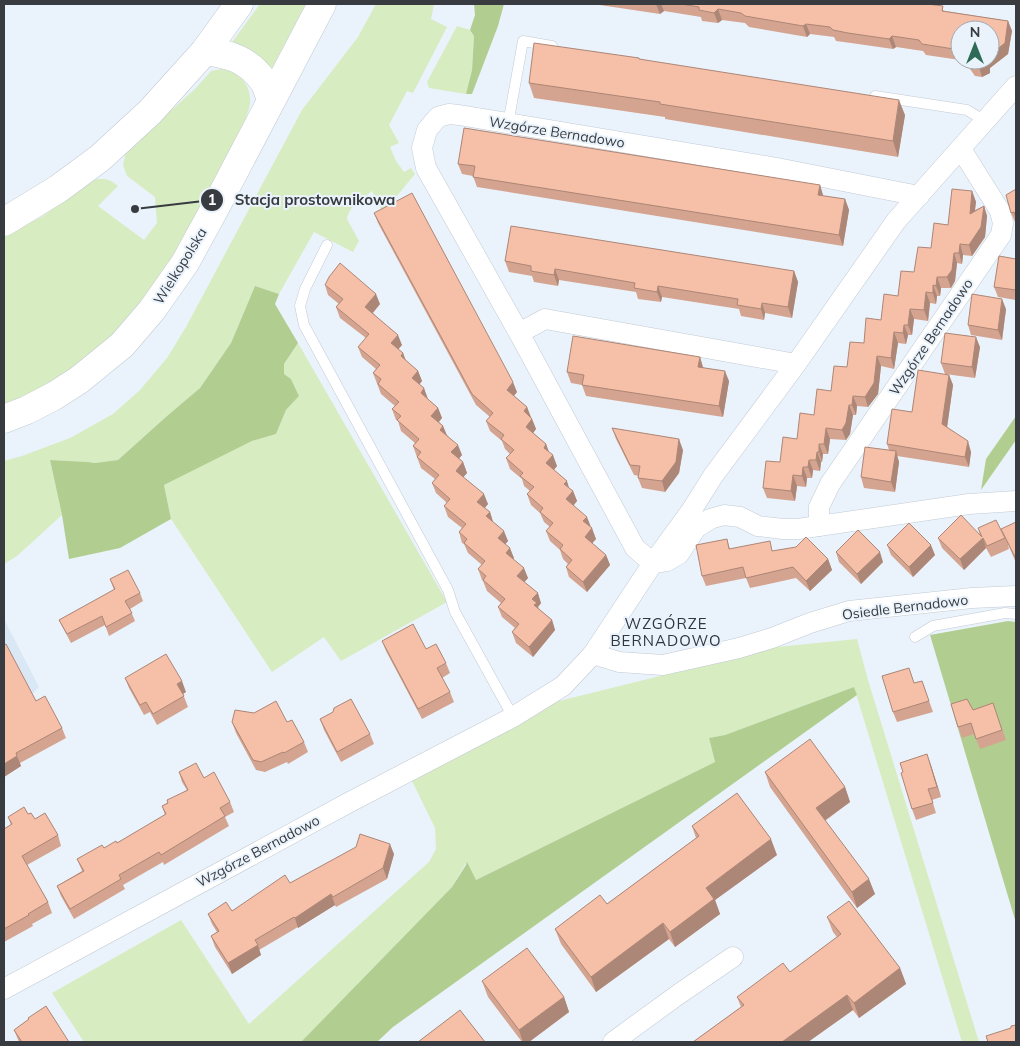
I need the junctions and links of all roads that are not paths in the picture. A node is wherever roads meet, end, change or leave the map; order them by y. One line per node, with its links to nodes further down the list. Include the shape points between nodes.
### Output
1 (239, 4): 4 (main road)
2 (322, 4): 7 (main road, Wielkopolska)
3 (562, 47): 9 (lane, via 523,41)
4 (205, 51): 7 (main road, via 239,58 254,69 265,83); 12 (main road, via 150,112 100,158)
5 (1016, 86): 8 (street, Wzgórze Bernadowo)
6 (868, 95): 8 (lane, via 967,110)
7 (271, 100): 16 (main road, Wielkopolska, via 189,255 152,310 122,344 79,380 54,396)
8 (985, 121): 10 (street, Wzgórze Bernadowo)
9 (508, 124): 11 (street, Wzgórze Bernadowo, via 778,168); 14 (street, Wzgórze Bernadowo, via 449,114 438,117 427,130 422,148 426,168)
10 (961, 149): 11 (street, Wzgórze Bernadowo); 18 (street, Wzgórze Bernadowo, via 1000,211 1003,230 830,484 819,508)
11 (919, 196): 15 (street, Wzgórze Bernadowo, via 896,221)
12 (4, 222)
13 (327, 246): 24 (lane, via 300,306 304,325)
14 (519, 333): 15 (street, via 545,318); 19 (street, Wzgórze Bernadowo, via 635,548)
15 (796, 364): 19 (street, Wzgórze Bernadowo)
16 (4, 419)
17 (1016, 501): 18 (street, via 969,504)
18 (819, 526): 19 (street, via 783,529 758,526 740,517 710,519 696,528 679,554 667,561)
19 (653, 563): 23 (street, Wzgórze Bernadowo)
20 (1016, 596): 23 (street, Osiedle Bernadowo, via 848,612 739,648 663,665 619,662)
21 (1016, 614): 22 (lane, via 1005,613 932,626)
22 (915, 638)
23 (594, 654): 24 (street, Wzgórze Bernadowo, via 562,686)
24 (513, 717): 26 (street, Wzgórze Bernadowo)
25 (733, 957): 27 (street)
26 (4, 989)
27 (613, 1042)

